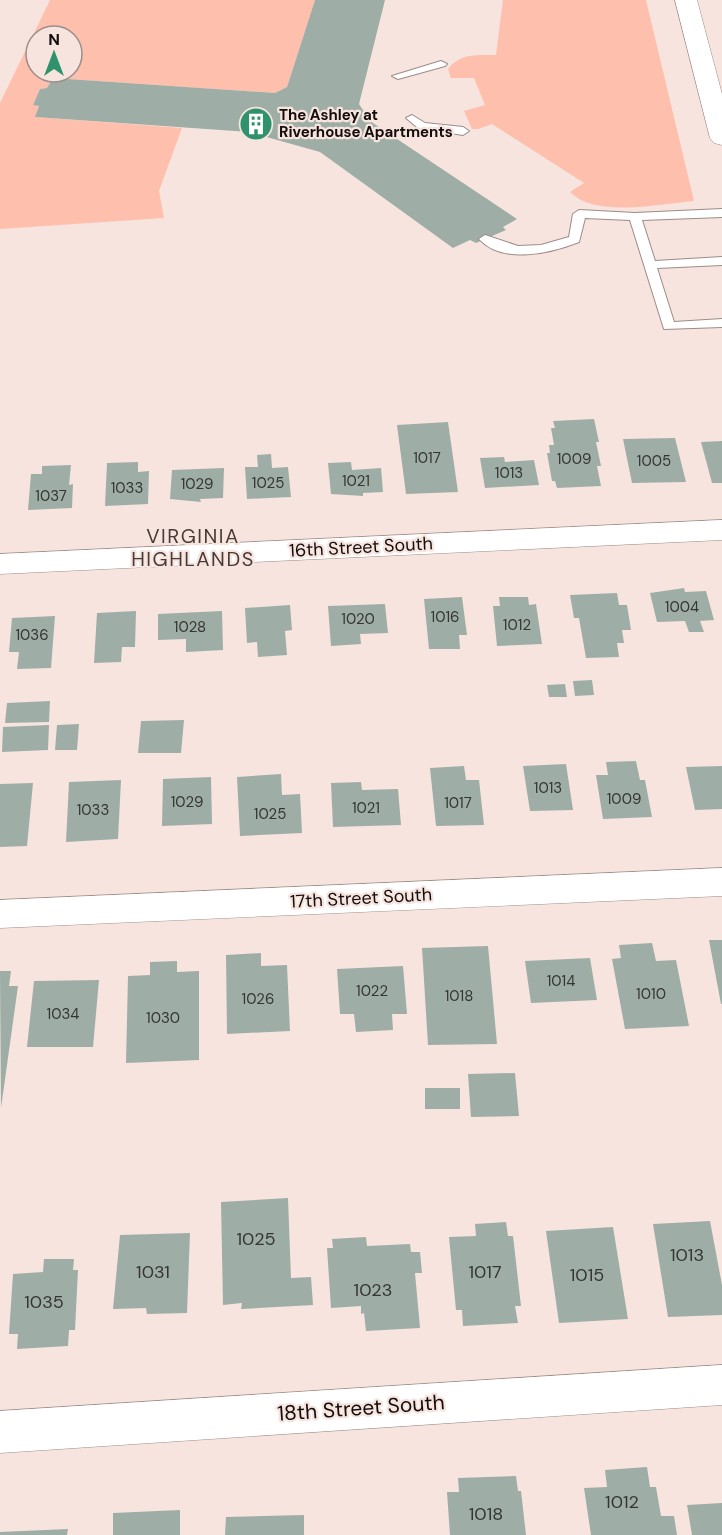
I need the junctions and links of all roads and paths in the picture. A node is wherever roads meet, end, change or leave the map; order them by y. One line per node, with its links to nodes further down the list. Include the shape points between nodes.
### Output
1 (686, 0): 6 (street)
2 (441, 64): 3 (lane)
3 (398, 76)
4 (412, 118): 5 (lane, via 422,126)
5 (463, 131)
6 (722, 138)
7 (722, 213): 8 (lane)
8 (635, 217): 9 (lane, via 579,214 575,239 550,249 520,250); 11 (lane)
9 (485, 239)
10 (722, 261): 11 (lane)
11 (650, 265): 12 (lane, via 669,326)
12 (722, 323)
13 (722, 530): 14 (street, 16th Street South)
14 (0, 564)
15 (722, 882): 16 (street, 17th Street South)
16 (0, 914)
17 (722, 1385): 18 (street, 18th Street South)
18 (0, 1432)

